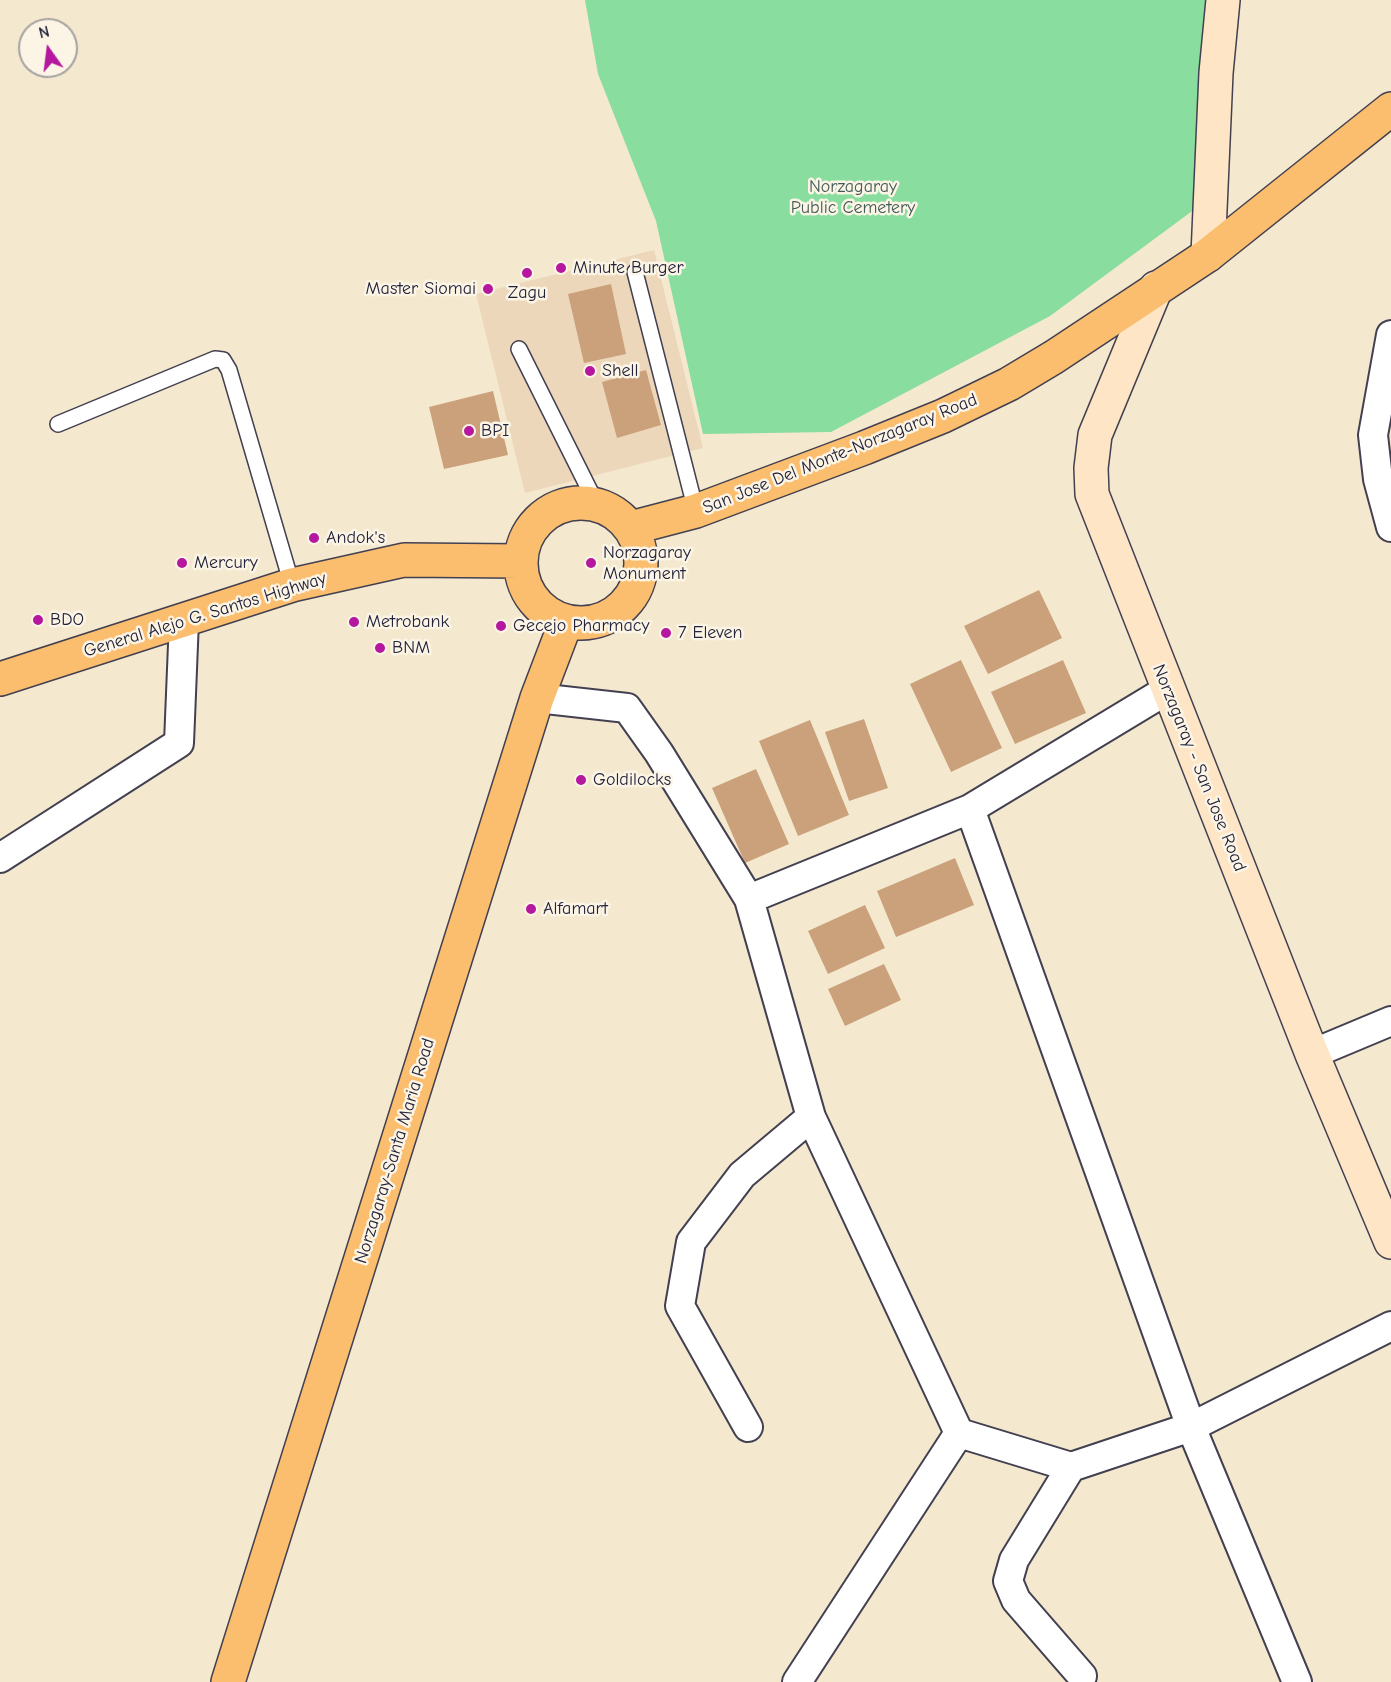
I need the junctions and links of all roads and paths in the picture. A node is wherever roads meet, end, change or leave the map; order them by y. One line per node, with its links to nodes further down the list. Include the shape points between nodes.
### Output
1 (1223, 0): 3 (main road)
2 (1391, 109): 3 (main road, San Jose Del Monte-Norzagaray Road)
3 (1208, 255): 5 (main road, San Jose Del Monte-Norzagaray Road)
4 (634, 272): 10 (lane)
5 (1156, 288): 10 (main road, San Jose Del Monte-Norzagaray Road, via 1009,384 864,448); 18 (main road, Norzagaray - San Jose Road, via 1095,435 1091,477 1095,503)
6 (1391, 335): 11 (street, via 1373,435 1378,479)
7 (519, 349): 9 (lane)
8 (58, 424): 14 (lane, via 215,359 223,360)
9 (597, 504): 12 (main road, via 616,513); 13 (main road, via 572,503 549,511 534,524)
10 (696, 511): 12 (main road, San Jose Del Monte-Norzagaray Road)
11 (1391, 527)
12 (631, 528): 16 (main road, via 642,567 627,602 599,620)
13 (520, 561): 14 (main road, General Alejo G. Santos Highway, via 404,560); 16 (main road, via 531,598 545,612)
14 (292, 585): 15 (main road, General Alejo G. Santos Highway)
15 (184, 620): 17 (main road, General Alejo G. Santos Highway); 21 (street, via 179,743)
16 (566, 622): 19 (main road, Norzagaray-Santa Maria Road)
17 (0, 679)
18 (1167, 690): 20 (street); 24 (main road, Norzagaray - San Jose Road)
19 (537, 698): 22 (street, via 627,708); 33 (main road, Norzagaray-Santa Maria Road)
20 (970, 809): 22 (street); 29 (street)
21 (0, 858)
22 (749, 899): 25 (street)
23 (1391, 1021): 24 (street)
24 (1312, 1054): 26 (main road, Norzagaray - San Jose Road)
25 (811, 1117): 28 (street, via 742,1175 692,1242 680,1306); 30 (street)
26 (1391, 1242)
27 (1391, 1326): 29 (street)
28 (748, 1427)
29 (1191, 1427): 31 (street); 35 (street)
30 (959, 1433): 31 (street); 34 (street)
31 (1071, 1467): 32 (street, via 1014,1560 1008,1581 1016,1600)
32 (1082, 1676)
33 (228, 1682)
34 (797, 1682)
35 (1297, 1682)

